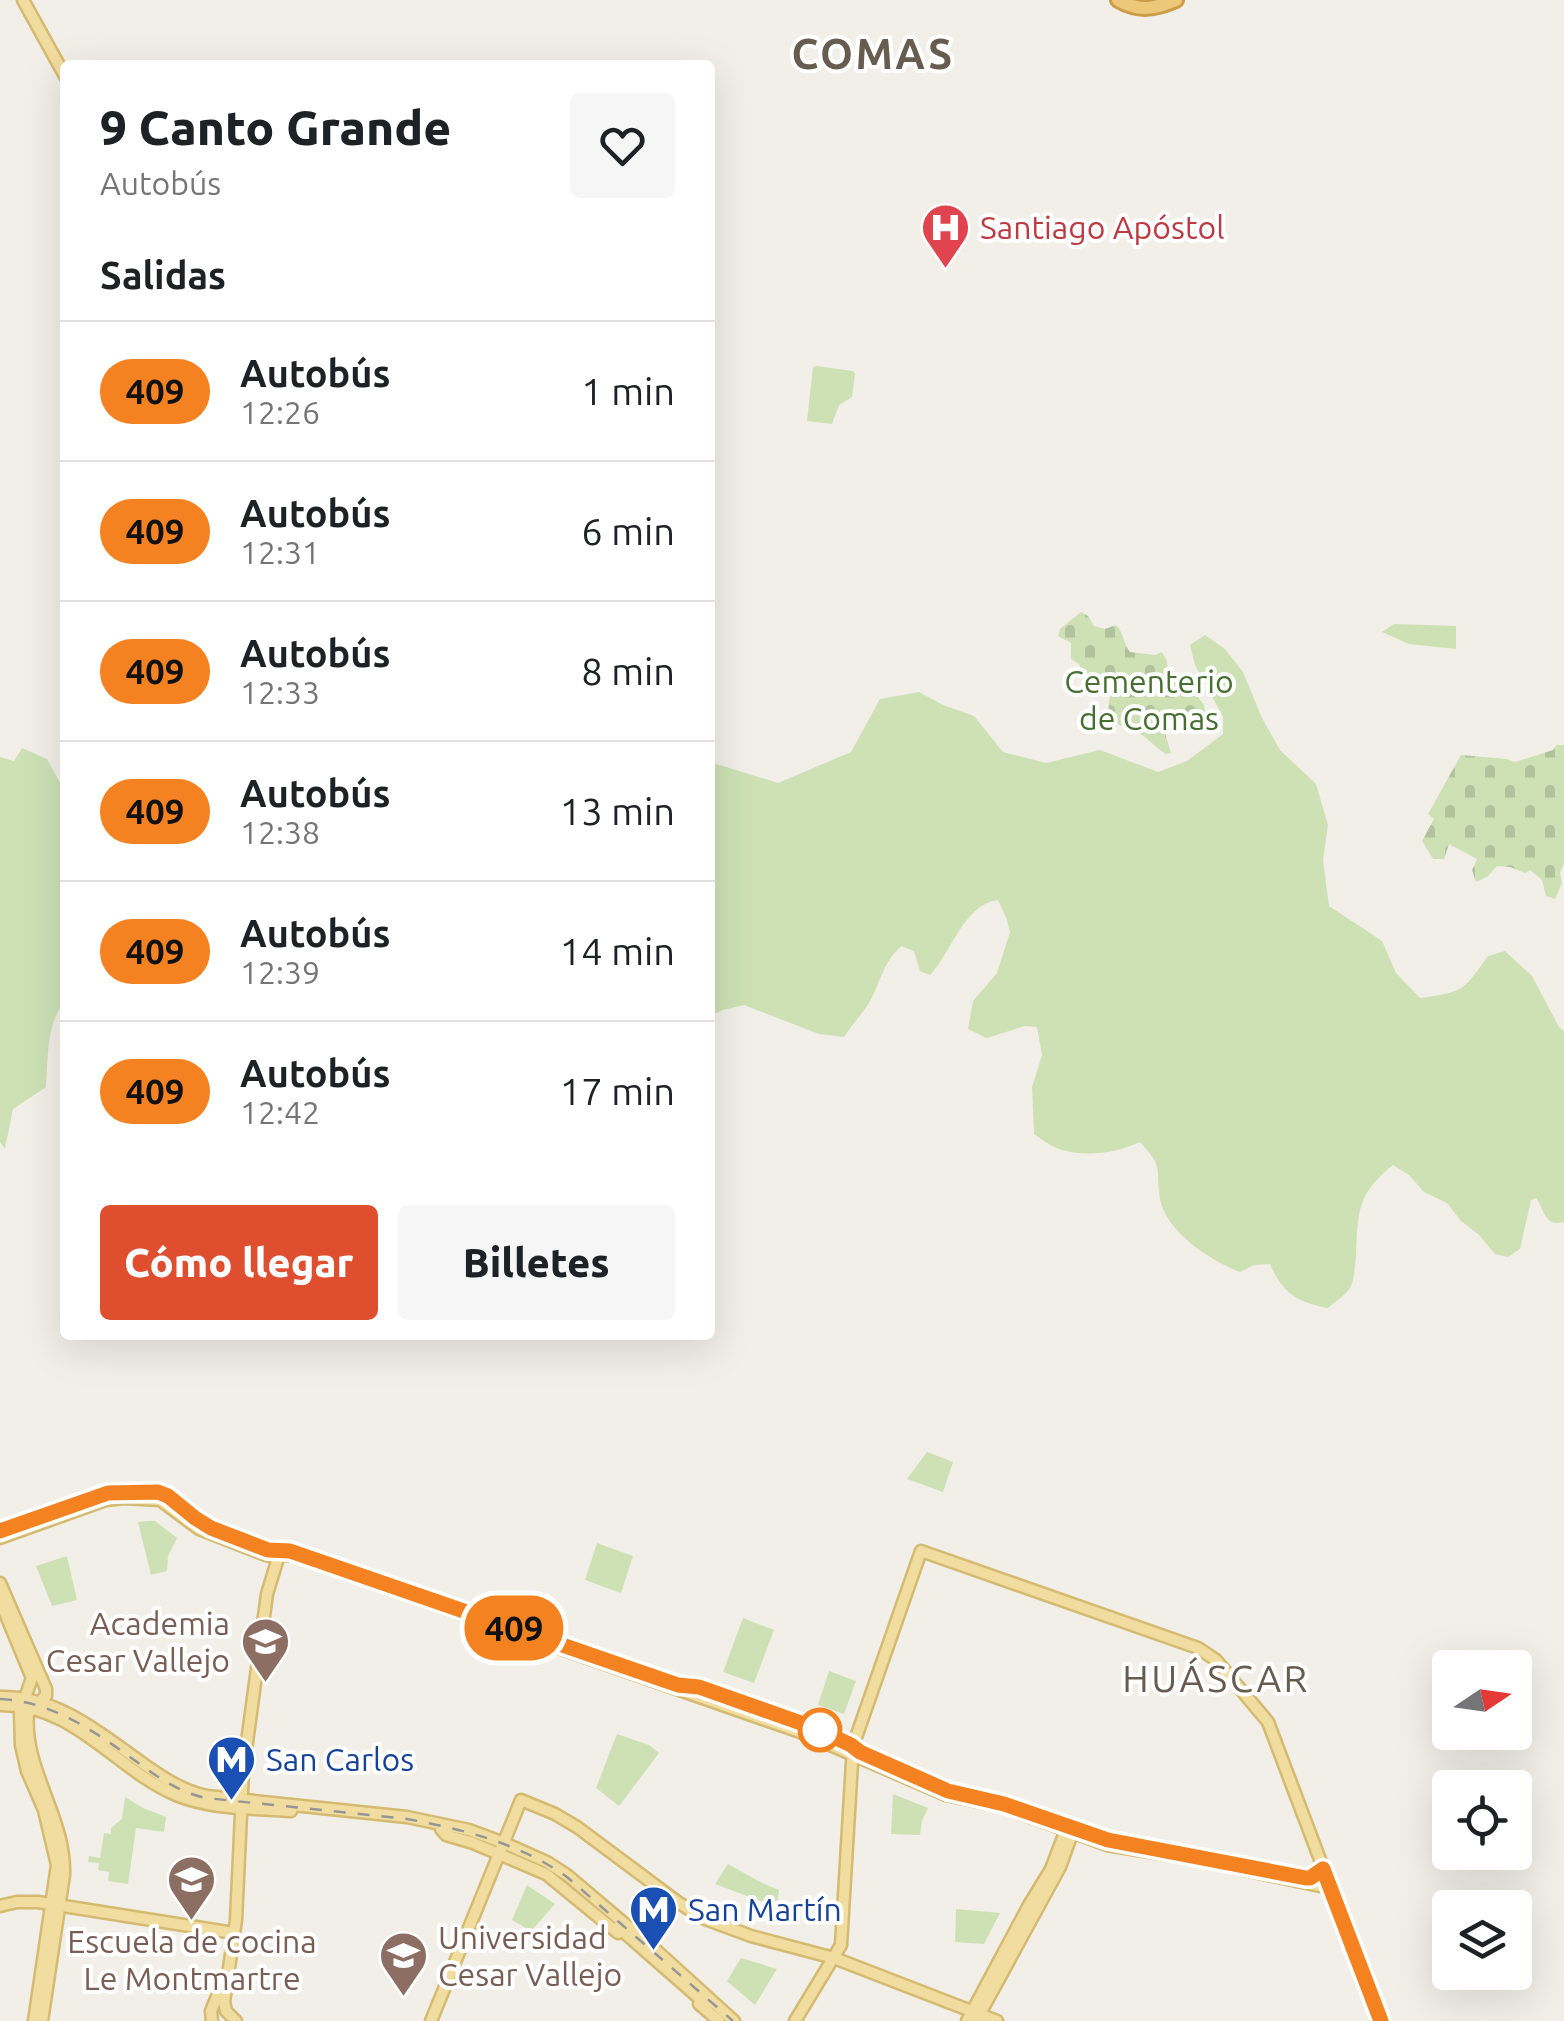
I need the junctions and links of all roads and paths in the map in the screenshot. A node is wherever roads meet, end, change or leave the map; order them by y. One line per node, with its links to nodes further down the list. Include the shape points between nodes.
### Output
1 (25, 0): 5 (main road); 6 (main road)
2 (1121, 0): 3 (highway); 4 (highway, via 1144,9)
3 (1164, 0)
4 (1180, 0)
5 (60, 60)
6 (60, 66)
7 (0, 1535): 8 (main road, via 108,1493 158,1492 211,1528)
8 (276, 1553): 14 (main road, via 675,1686 699,1687); 15 (main road, via 260,1606)
9 (0, 1583): 12 (main road, via 46,1689)
10 (0, 1601): 12 (main road, via 32,1676)
11 (0, 1695): 12 (main road)
12 (30, 1703): 13 (main road); 15 (main road, via 77,1717 177,1786); 21 (main road, via 30,1752 64,1854)
13 (0, 1706)
14 (854, 1752): 17 (main road, via 929,1786); 19 (main road, via 922,1553 1213,1657 1268,1722); 24 (main road, via 848,1938)
15 (236, 1801): 16 (main road); 16 (main road); 23 (main road)
16 (390, 1818): 18 (main road)
17 (1070, 1829): 19 (main road, via 1306,1878); 20 (main road, via 1107,1845); 25 (main road)
18 (501, 1847): 24 (main road, via 520,1802 575,1831 694,1918); 30 (main road); 31 (main road, via 553,1878); 32 (main road, via 556,1874); 33 (main road, via 568,1876)
19 (1321, 1870): 20 (main road)
20 (1327, 1885): 36 (main road)
21 (56, 1907): 22 (main road, via 22,1902); 23 (main road); 26 (main road); 27 (main road)
22 (0, 1908)
23 (231, 1935): 28 (main road); 29 (main road, via 224,2002)
24 (835, 1962): 25 (main road); 34 (main road)
25 (975, 2018): 35 (main road)
26 (34, 2021)
27 (42, 2021)
28 (212, 2021)
29 (236, 2021)
30 (428, 2021)
31 (718, 2021)
32 (726, 2021)
33 (738, 2021)
34 (798, 2021)
35 (997, 2021)
36 (1378, 2021)

